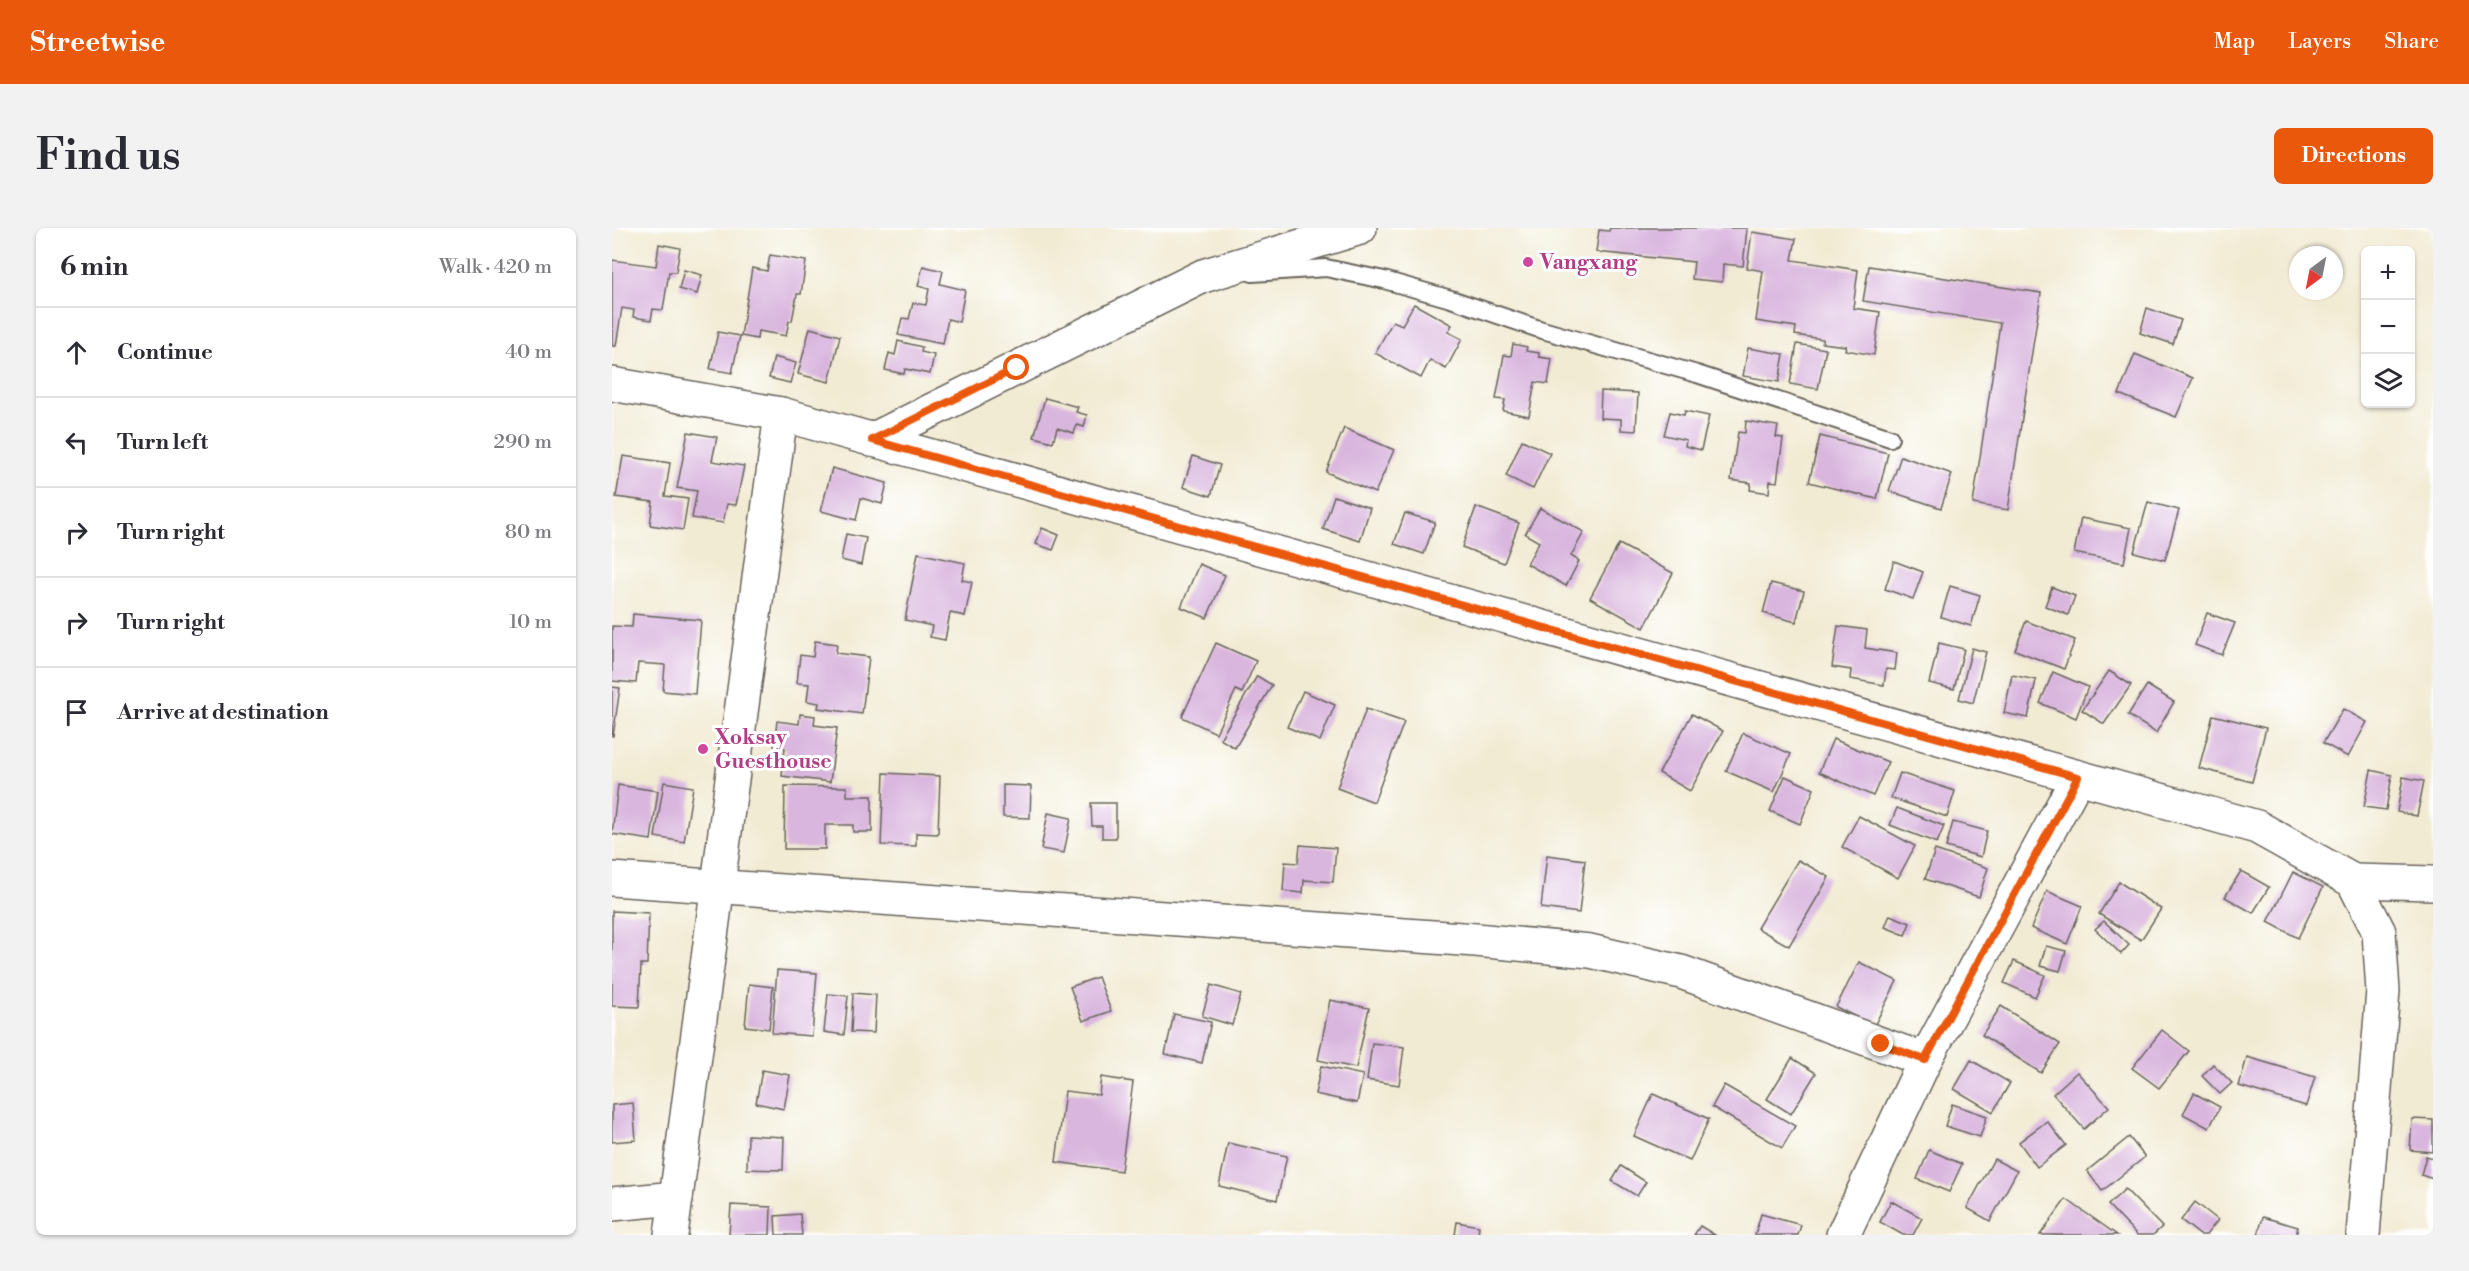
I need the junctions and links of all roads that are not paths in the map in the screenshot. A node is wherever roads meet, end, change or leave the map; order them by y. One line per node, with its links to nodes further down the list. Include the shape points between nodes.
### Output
1 (1360, 228): 2 (street)
2 (1203, 276): 5 (lane, via 1326,268 1384,280 1697,374); 6 (street)
3 (612, 384): 4 (street)
4 (781, 414): 6 (street); 11 (street)
5 (1890, 438)
6 (872, 440): 7 (street)
7 (2078, 777): 9 (street, via 2257,827); 12 (street)
8 (612, 879): 11 (street)
9 (2353, 881): 10 (street); 17 (street, via 2379,932 2383,991)
10 (2433, 883)
11 (717, 886): 12 (street, via 1590,951 1681,972); 13 (street)
12 (1925, 1060): 16 (street)
13 (675, 1198): 14 (street); 15 (street)
14 (612, 1204)
15 (671, 1235)
16 (1843, 1235)
17 (2363, 1235)

